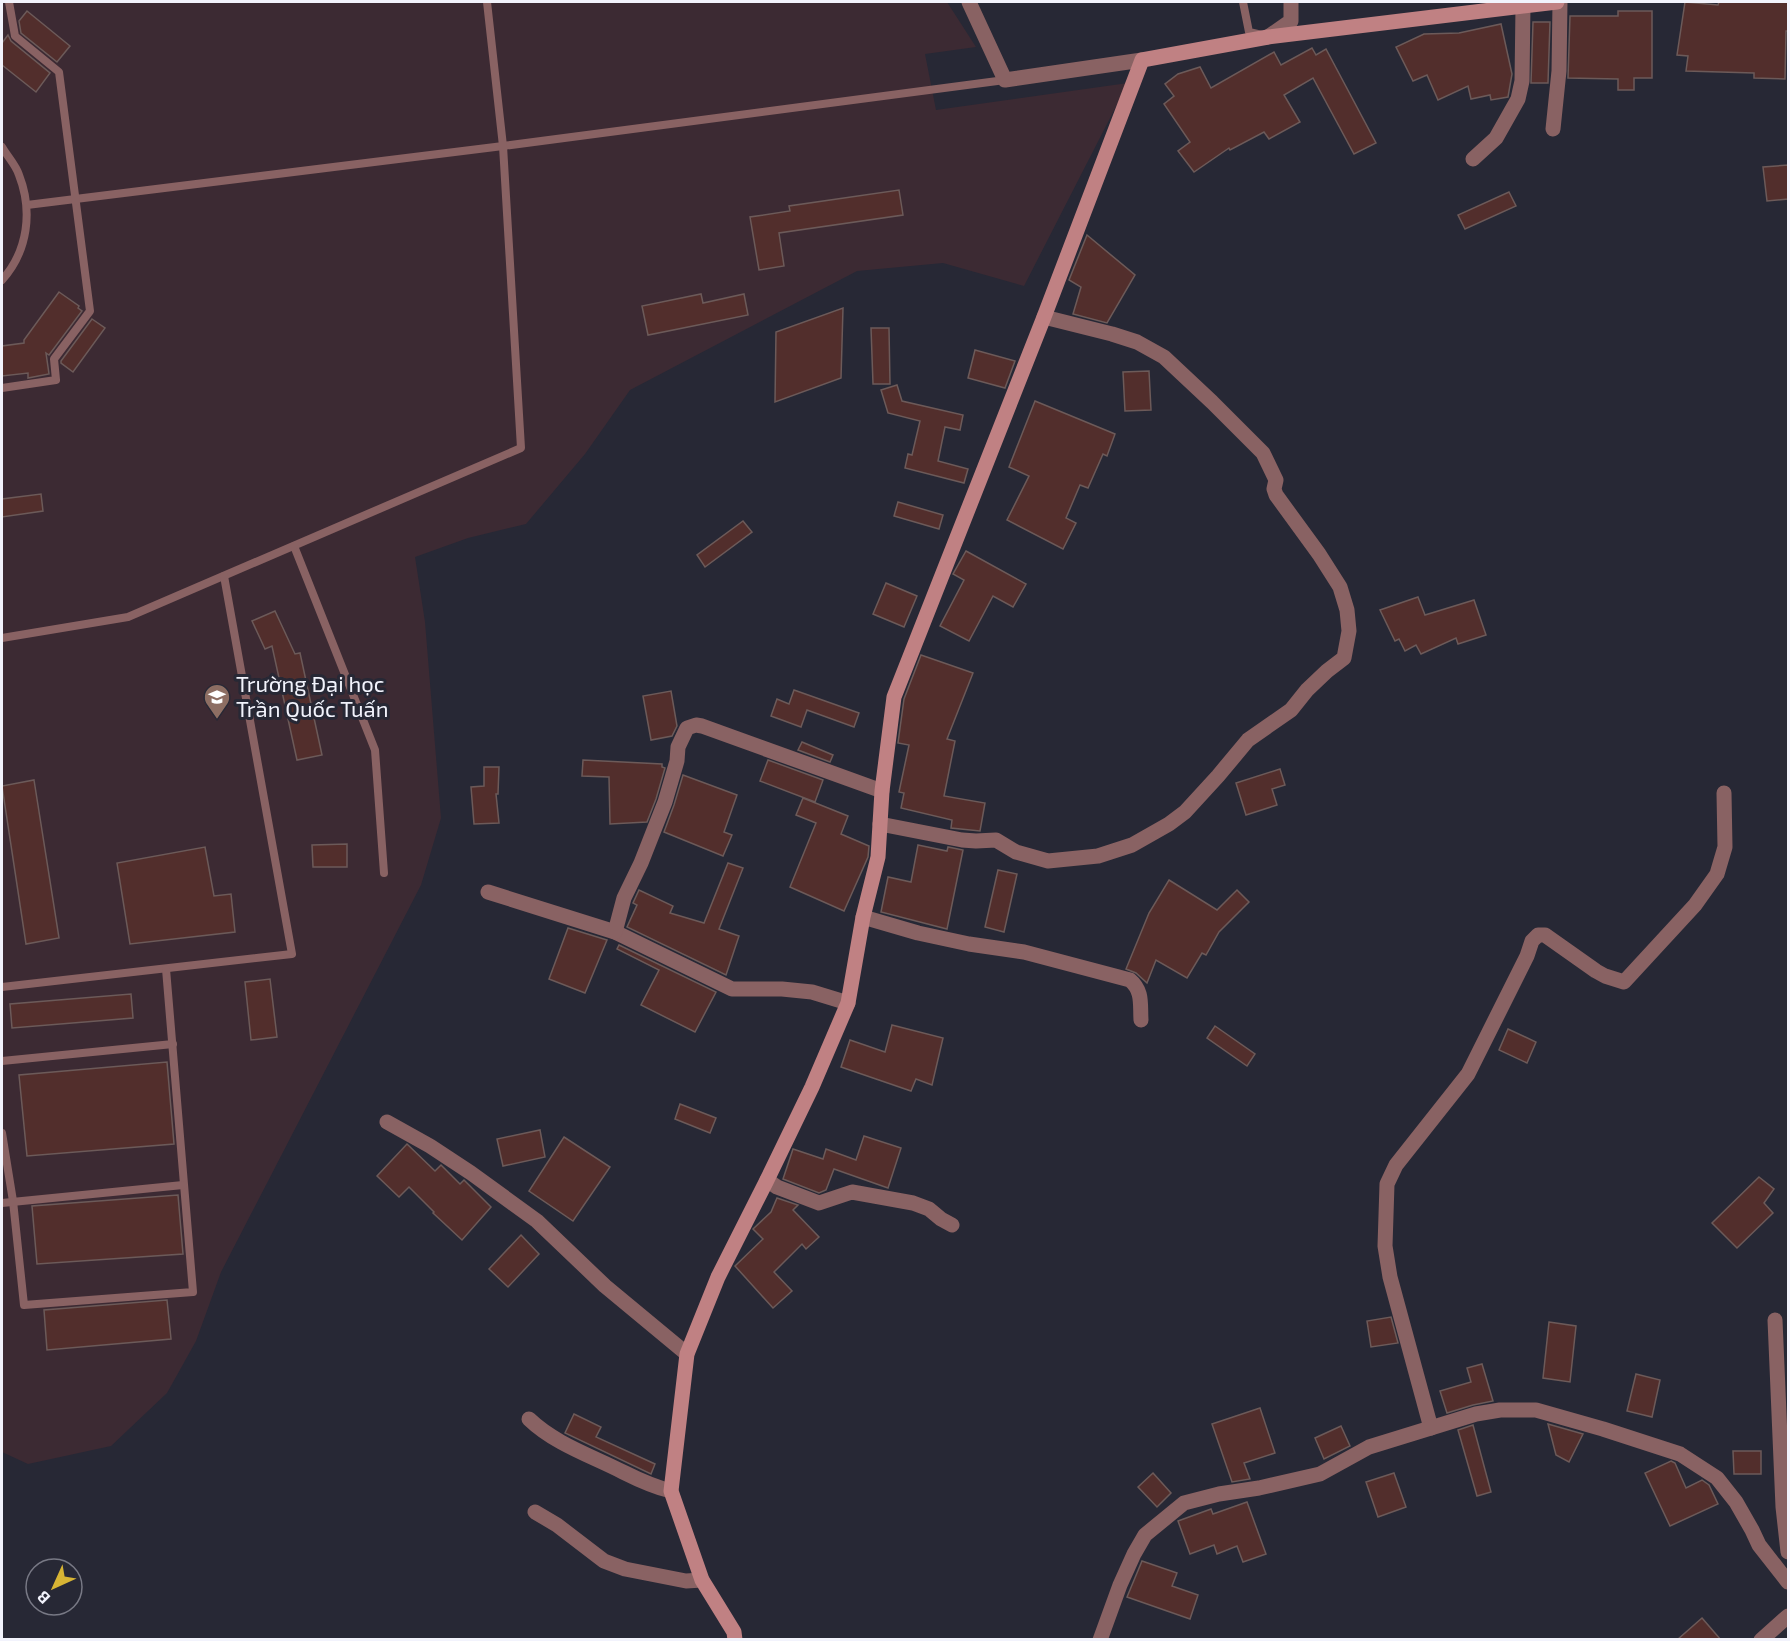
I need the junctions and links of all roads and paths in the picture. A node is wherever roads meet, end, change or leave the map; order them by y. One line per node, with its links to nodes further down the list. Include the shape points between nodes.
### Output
1 (487, 2): 12 (lane)
2 (969, 2): 10 (street)
3 (1243, 2): 8 (lane, via 1249,32)
4 (1291, 2): 8 (street, via 1291,21)
5 (1559, 2): 6 (street); 11 (street, via 1559,71)
6 (1523, 6): 8 (street); 14 (street, via 1522,81 1518,99 1496,138)
7 (7, 7): 15 (lane, via 15,36 59,72)
8 (1268, 37): 9 (street)
9 (1142, 60): 10 (street); 18 (street)
10 (1005, 80): 12 (lane)
11 (1553, 129)
12 (503, 146): 15 (lane); 20 (lane, via 521,448)
13 (2, 147): 16 (lane, via 19,173)
14 (1473, 159)
15 (75, 199): 16 (lane); 19 (lane, via 90,310 54,359 56,380)
16 (27, 205): 17 (lane, via 25,238 12,268)
17 (2, 280)
18 (1044, 317): 23 (street, via 894,697); 25 (street, via 1137,342 1164,357 1263,453 1276,480 1276,495 1340,587 1349,631 1344,658 1306,690 1291,710 1248,740 1185,812 1132,845 1098,856 1048,861 1016,852 996,840 962,840)
19 (2, 388)
20 (294, 546): 21 (lane); 26 (lane, via 375,750)
21 (224, 576): 22 (lane, via 128,617); 30 (lane, via 292,954)
22 (2, 638)
23 (882, 792): 25 (street); 29 (street, via 702,726 687,728 678,747 665,802 624,898)
24 (1724, 793): 46 (street, via 1725,847 1717,874 1695,905 1624,982 1605,976 1545,935 1538,935 1468,1074 1395,1165 1387,1184 1385,1246)
25 (880, 824): 28 (street, via 878,857)
26 (384, 873)
27 (488, 892): 29 (street)
28 (862, 917): 32 (street); 33 (street, via 918,933 1024,952 1130,980 1139,992)
29 (615, 932): 32 (street, via 732,989 812,992)
30 (166, 969): 31 (lane); 34 (lane)
31 (2, 987)
32 (848, 1003): 38 (street)
33 (1141, 1020)
34 (173, 1044): 35 (lane); 39 (lane)
35 (2, 1061)
36 (387, 1122): 44 (street, via 462,1167 537,1221 605,1286)
37 (2, 1133): 40 (lane)
38 (767, 1180): 42 (street, via 819,1203 852,1192 914,1203); 44 (street, via 718,1277)
39 (183, 1185): 40 (lane); 40 (lane, via 193,1292 24,1305)
40 (13, 1201): 41 (lane)
41 (2, 1203)
42 (952, 1225)
43 (1775, 1320): 49 (street)
44 (687, 1354): 47 (street)
45 (529, 1419): 47 (street, via 550,1436 596,1460)
46 (1431, 1428): 51 (street, via 1476,1414 1536,1410 1680,1455 1717,1478 1736,1502 1759,1545); 54 (street, via 1369,1447 1320,1474 1184,1503 1145,1535 1120,1585)
47 (671, 1491): 50 (street)
48 (535, 1512): 50 (street, via 604,1561 686,1581)
49 (1788, 1552)
50 (702, 1580): 53 (street)
51 (1788, 1582)
52 (1788, 1616): 55 (street)
53 (735, 1640)
54 (1100, 1640)
55 (1761, 1640)

